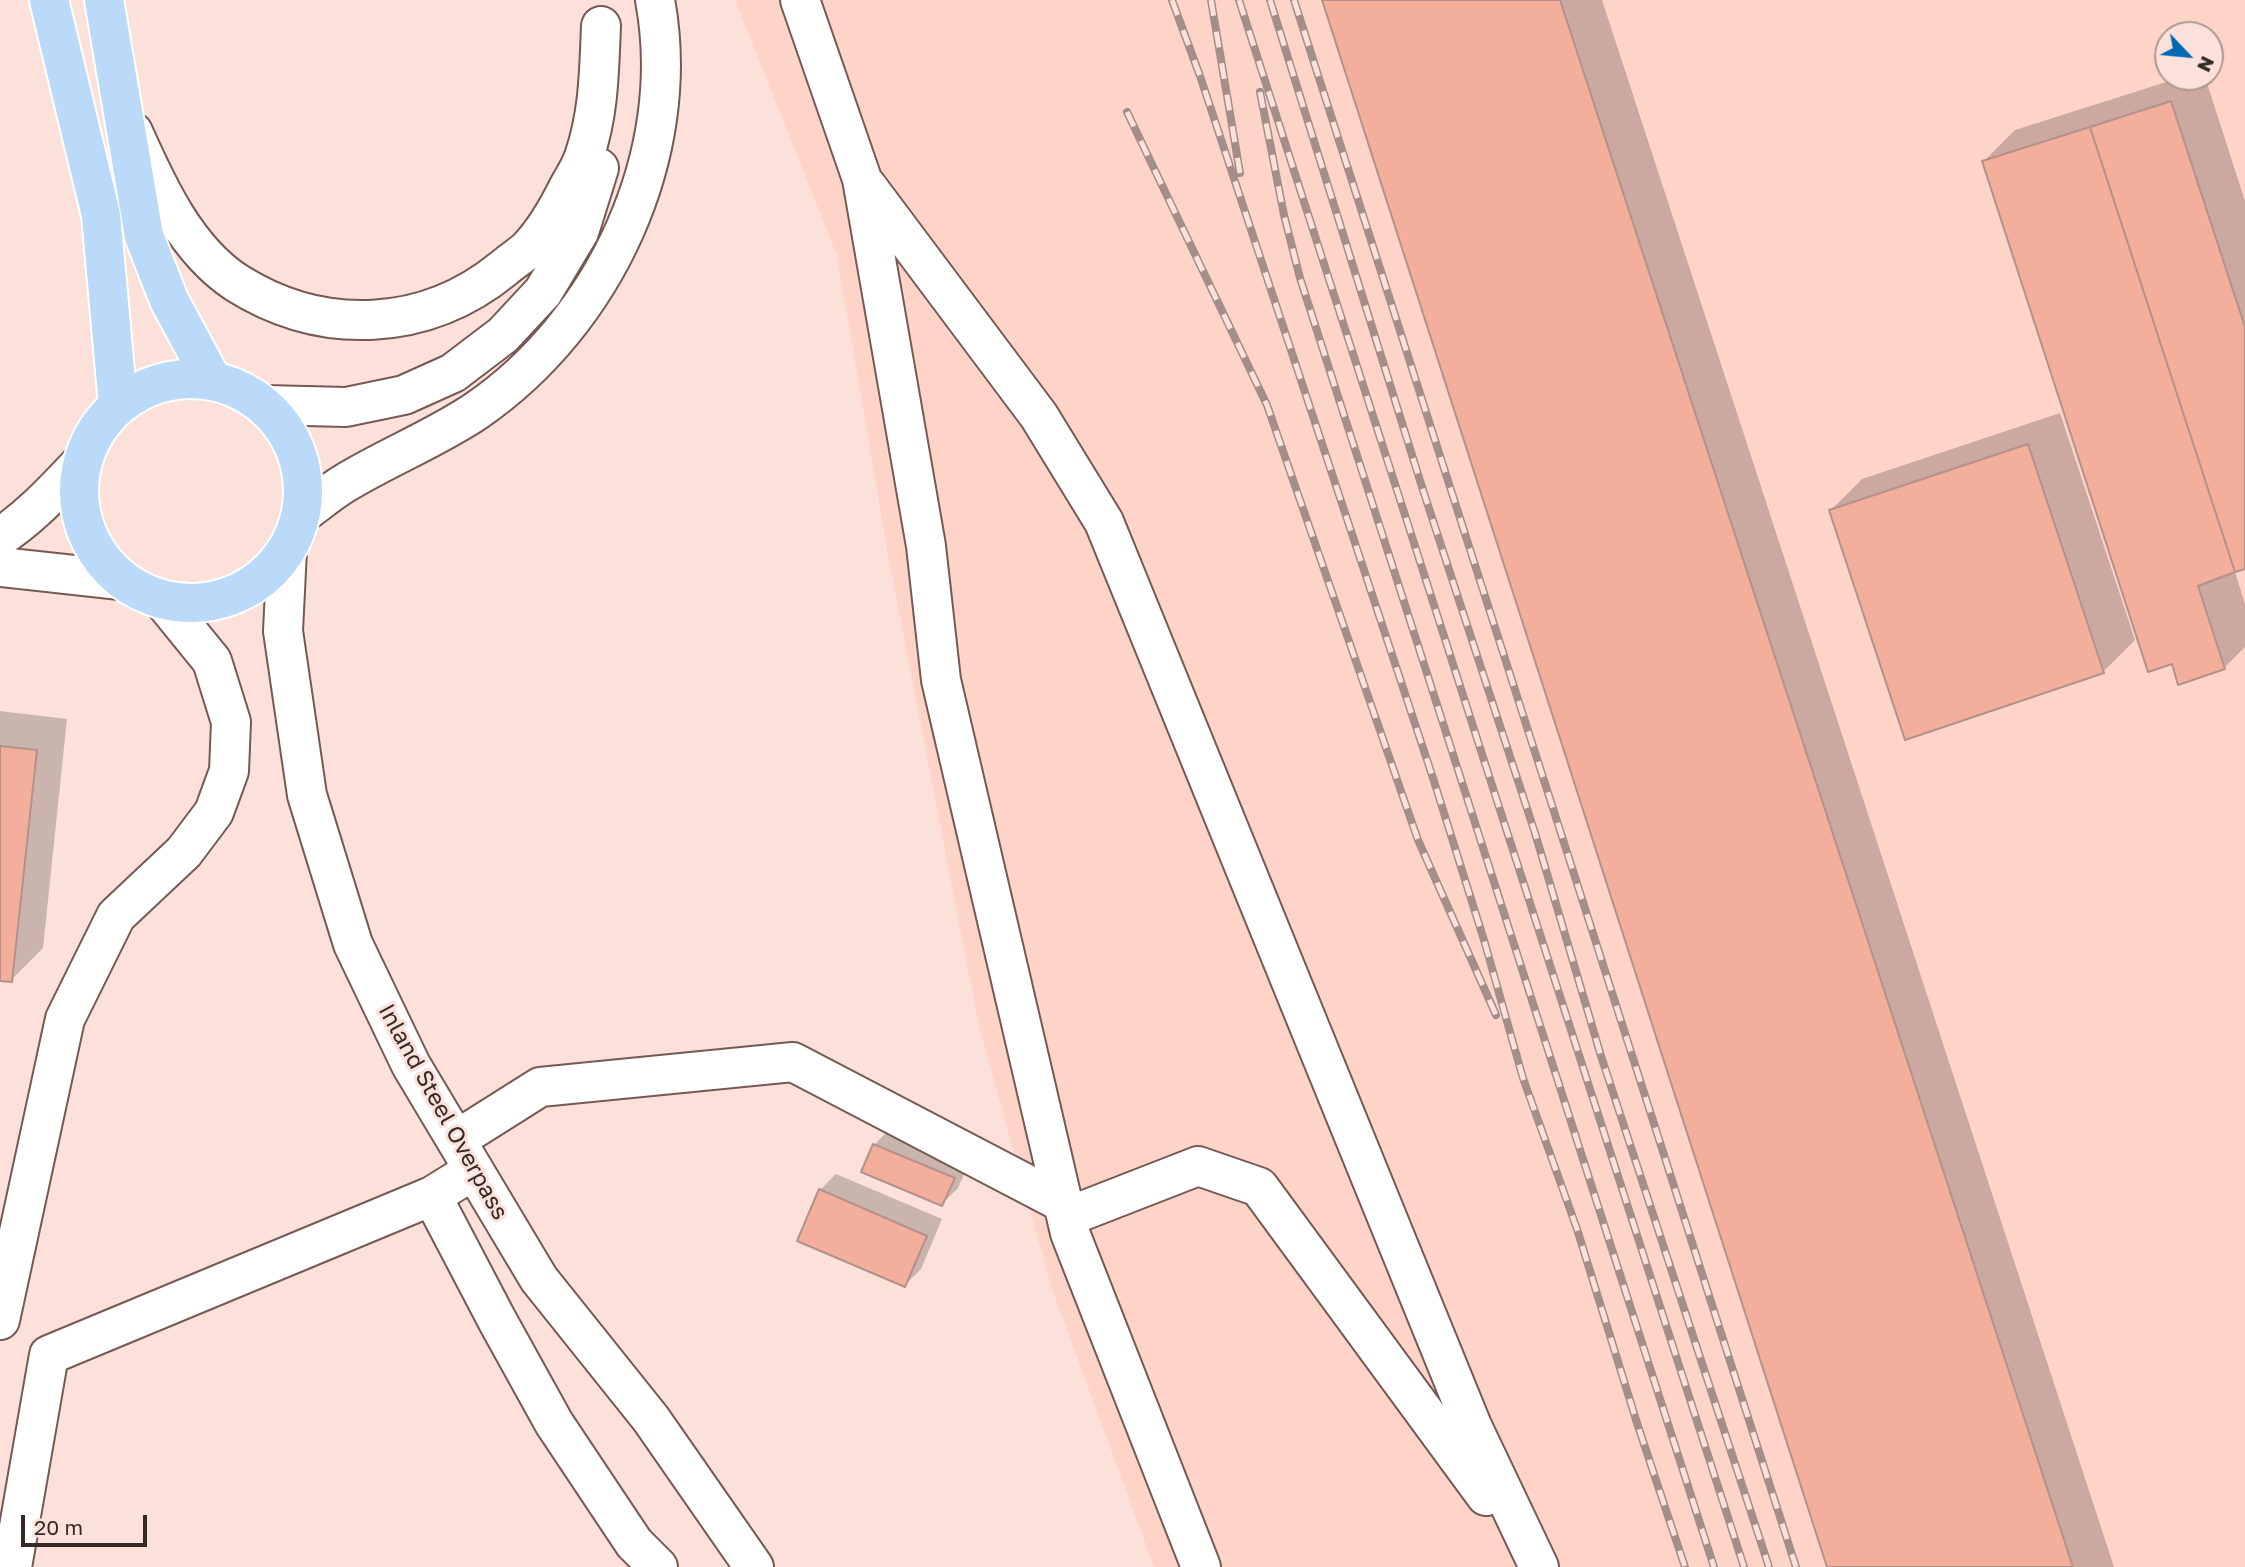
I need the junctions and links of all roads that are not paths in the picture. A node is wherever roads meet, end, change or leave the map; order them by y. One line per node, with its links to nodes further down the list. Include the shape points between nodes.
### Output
1 (49, 0): 9 (main road, via 101,215)
2 (104, 0): 6 (main road)
3 (655, 0): 12 (street, via 661,32 661,97 649,165 603,275 529,370 475,412 344,484)
4 (800, 0): 7 (street)
5 (597, 13): 6 (street, via 597,106 583,159 558,206 529,248 490,280 452,302 414,315 365,321 318,317 236,282 204,254 177,218); 10 (street, via 606,97 599,167 579,232 543,292 503,335 453,373 404,395 346,407)
6 (120, 104): 8 (main road, via 144,236 169,300)
7 (862, 179): 20 (street, via 926,545 941,680); 27 (street, via 1039,416 1104,522 1472,1426)
8 (212, 380): 9 (main road, via 178,379 146,387); 10 (main road, via 240,389)
9 (118, 405): 11 (main road, via 95,431)
10 (265, 405): 12 (main road, via 298,454 304,484)
11 (81, 463): 13 (street, via 48,498); 16 (main road, via 78,495 83,528 98,556)
12 (302, 514): 14 (main road)
13 (0, 537)
14 (287, 550): 17 (main road, via 264,577 234,596 200,605); 18 (street, Inland Steel Overpass, via 283,631 307,795 353,944 411,1065)
15 (0, 567): 16 (street)
16 (120, 580): 17 (main road)
17 (164, 602): 21 (street, via 212,662 231,722 229,771 214,812 184,852 116,916 65,1020)
18 (465, 1155): 19 (street); 20 (street, via 540,1087 793,1062); 25 (street, Inland Steel Overpass, via 538,1279 651,1419)
19 (432, 1196): 22 (street, via 49,1355); 24 (street, via 554,1423 634,1543)
20 (1065, 1210): 26 (street); 27 (street, via 1198,1166 1259,1186)
21 (0, 1320)
22 (11, 1500): 23 (street)
23 (12, 1567)
24 (658, 1567)
25 (754, 1567)
26 (1200, 1567)
27 (1538, 1567)

